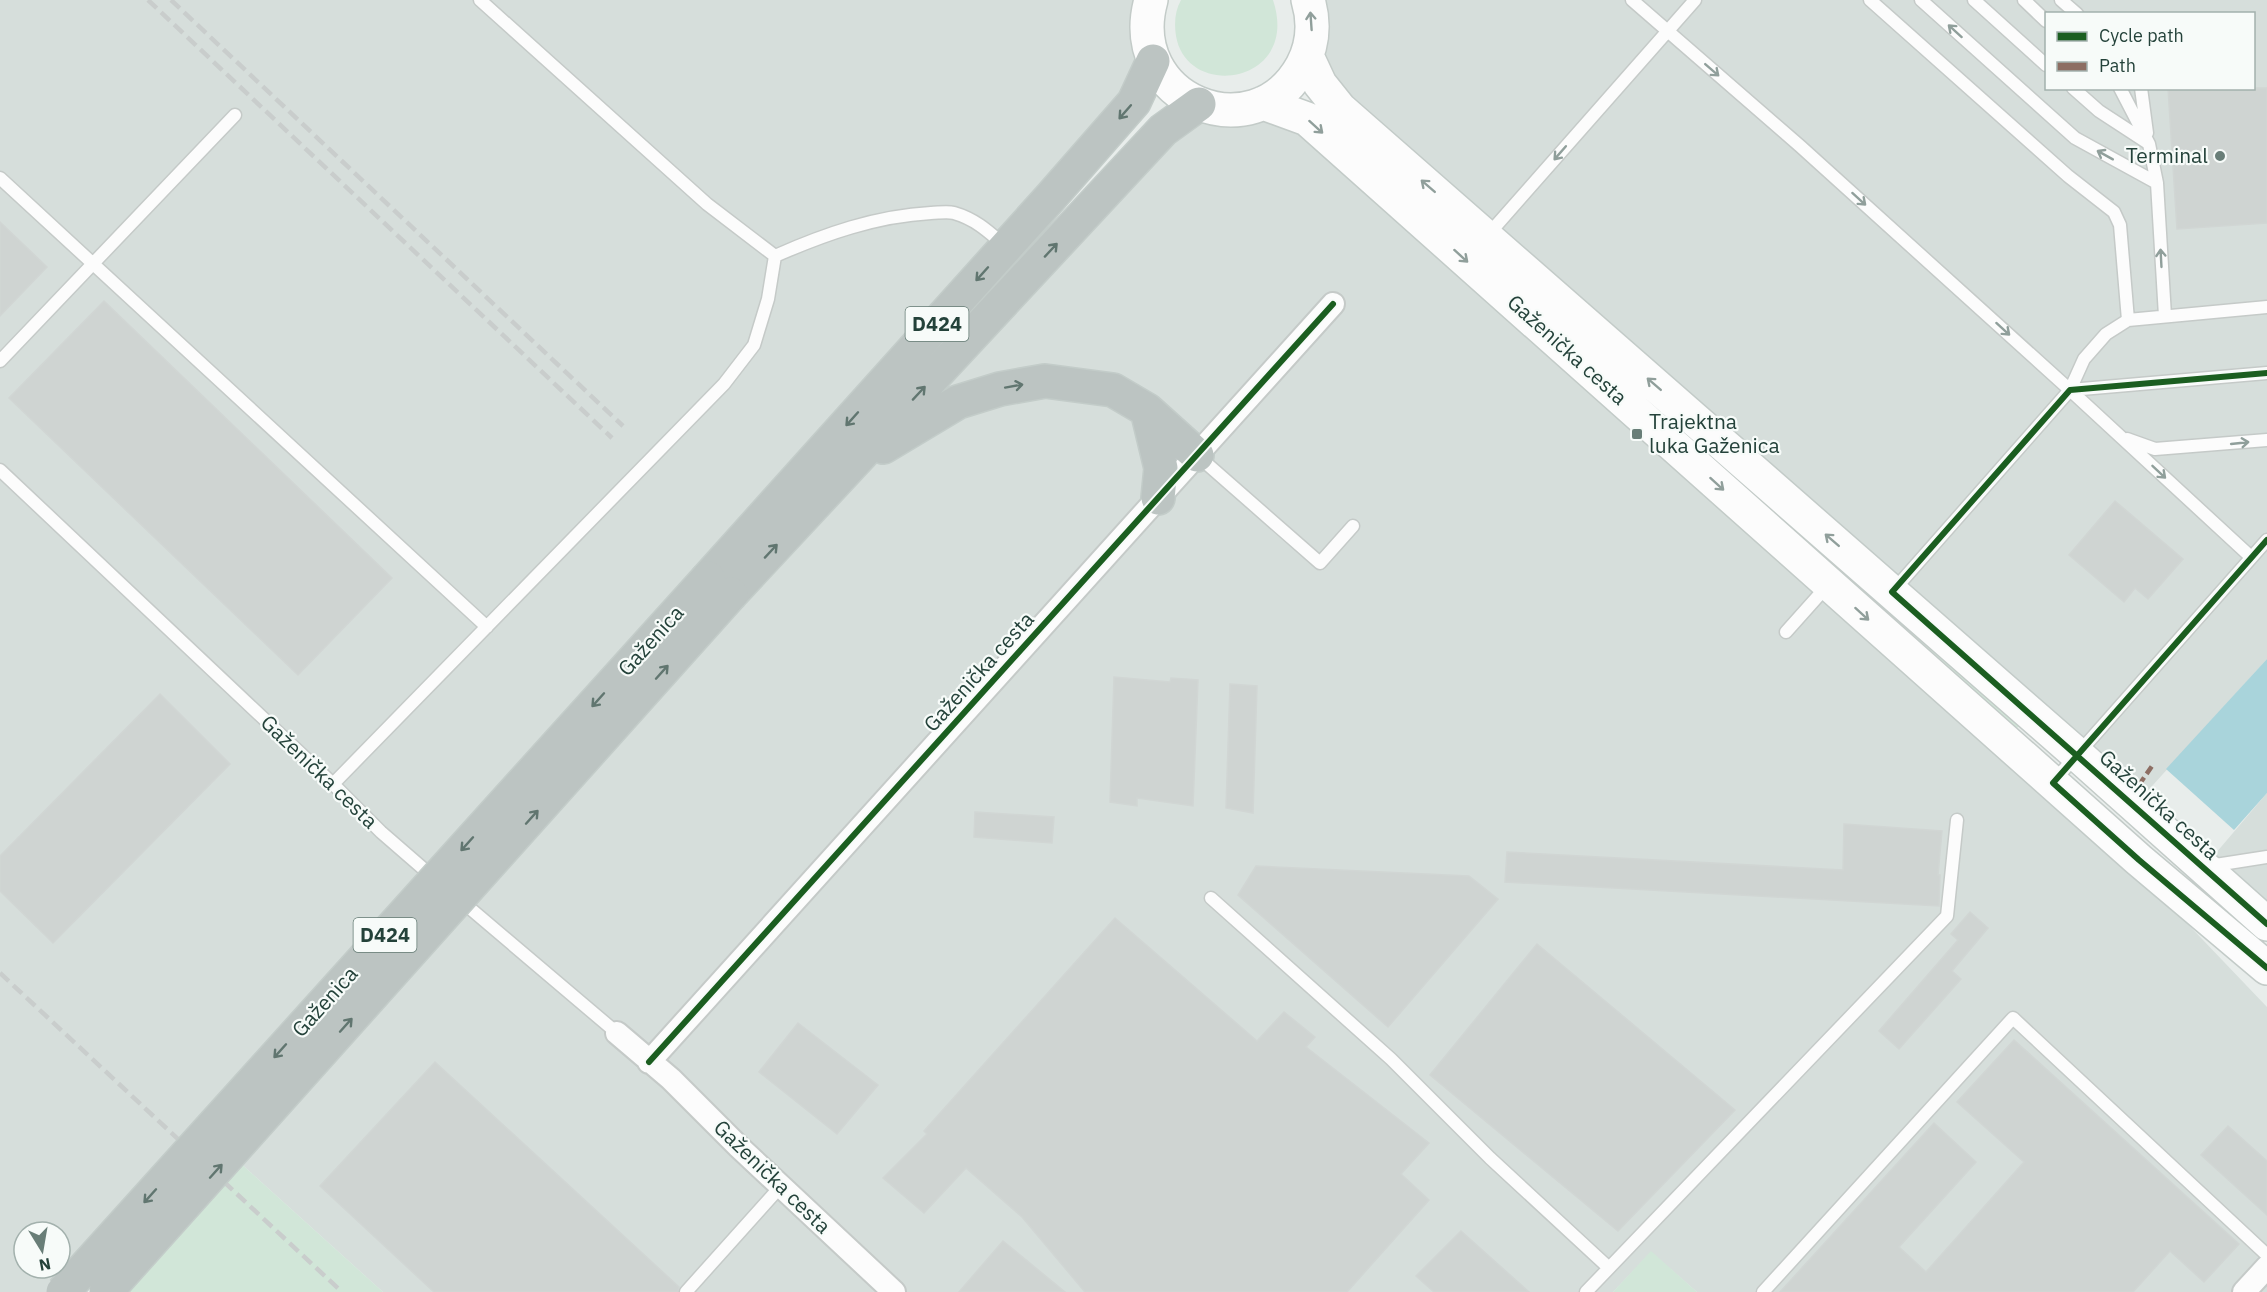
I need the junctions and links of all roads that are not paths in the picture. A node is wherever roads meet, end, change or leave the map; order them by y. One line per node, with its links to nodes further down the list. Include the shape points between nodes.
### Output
1 (480, 0): 28 (lane, via 707,204)
2 (1151, 0): 15 (main road, via 1146,29)
3 (1308, 0): 14 (main road, one-way to 3, via 1312,24)
4 (1632, 0): 13 (lane)
5 (1695, 0): 13 (lane)
6 (1870, 0): 33 (lane, via 2114,212 2120,225)
7 (1921, 0): 25 (lane, one-way to 7, via 2075,138)
8 (1974, 0): 16 (lane)
9 (2024, 0): 12 (lane)
10 (2061, 0): 11 (lane)
11 (2075, 12)
12 (2045, 20)
13 (1668, 32): 26 (lane, one-way to 26); 36 (lane, one-way to 36)
14 (1307, 56): 20 (main road, via 1297,75); 26 (main road, Gaženička cesta, one-way to 14, via 1340,109 1320,84)
15 (1153, 61): 21 (main road, via 1164,79); 27 (highway, D424, one-way to 27, via 1134,102)
16 (2045, 64)
17 (2075, 90): 23 (lane)
18 (2121, 90): 23 (lane)
19 (2141, 90): 23 (lane)
20 (1263, 103): 21 (main road, via 1242,109); 47 (main road, Gaženička cesta, one-way to 47, via 1307,119)
21 (1199, 105): 41 (highway, D424, one-way to 21, via 1163,130)
22 (235, 115): 29 (lane)
23 (2149, 144): 25 (lane)
24 (0, 178): 29 (lane)
25 (2157, 183): 32 (lane, one-way to 25)
26 (1486, 237): 49 (main road, Gaženička cesta, one-way to 26)
27 (1006, 247): 28 (lane, via 979,223 952,212 909,214 861,224); 48 (highway, D424, one-way to 48)
28 (775, 256): 50 (lane, via 768,299 754,345 730,376)
29 (94, 264): 34 (lane); 50 (lane)
30 (1333, 304): 40 (street, Gaženička cesta)
31 (2267, 307): 32 (lane)
32 (2165, 316): 33 (lane)
33 (2128, 320): 36 (lane, via 2106,334 2084,358)
34 (0, 362)
35 (2267, 373): 36 (lane)
36 (2070, 390): 38 (lane); 49 (lane)
37 (1147, 410): 40 (highway); 41 (highway, one-way to 37, via 958,402 1000,389 1045,381 1083,385 1113,390); 43 (highway, via 1161,468)
38 (2120, 437): 39 (lane, one-way to 39, via 2155,449); 46 (lane, one-way to 46)
39 (2267, 440)
40 (1197, 455): 43 (street, Gaženička cesta); 44 (lane, via 1320,563)
41 (850, 466): 48 (highway, D424, one-way to 41)
42 (0, 470): 54 (lane, Gaženička cesta)
43 (1158, 498): 62 (street, Gaženička cesta)
44 (1353, 526)
45 (2267, 540): 46 (lane)
46 (2250, 557): 52 (lane)
47 (1829, 584): 51 (lane); 53 (main road, Gaženička cesta, one-way to 53)
48 (720, 586): 67 (highway, Gaženica / D424, one-way to 67, bridge); 68 (highway, Gaženica / D424, one-way to 48, bridge)
49 (1892, 592): 52 (main road, Gaženička cesta)
50 (487, 627): 54 (lane)
51 (1786, 632)
52 (2079, 756): 53 (lane); 57 (main road, Gaženička cesta)
53 (2053, 783): 60 (main road, Gaženička cesta)
54 (333, 784): 61 (lane, Gaženička cesta, via 381,832)
55 (1957, 820): 66 (lane, via 1947,916)
56 (2267, 857): 57 (lane)
57 (2204, 867): 59 (main road, Gaženička cesta)
58 (1211, 898): 66 (lane, via 1391,1059)
59 (2267, 924)
60 (2267, 968)
61 (616, 1033): 62 (street, Gaženička cesta)
62 (649, 1062): 63 (street, Gaženička cesta)
63 (781, 1186): 69 (lane); 70 (street, Gaženička cesta)
64 (2267, 1255): 72 (lane, via 2013,1017)
65 (2267, 1267): 73 (street)
66 (1609, 1268): 71 (lane)
67 (63, 1292)
68 (106, 1292)
69 (686, 1292)
70 (894, 1292)
71 (1586, 1292)
72 (1763, 1292)
73 (2244, 1292)

